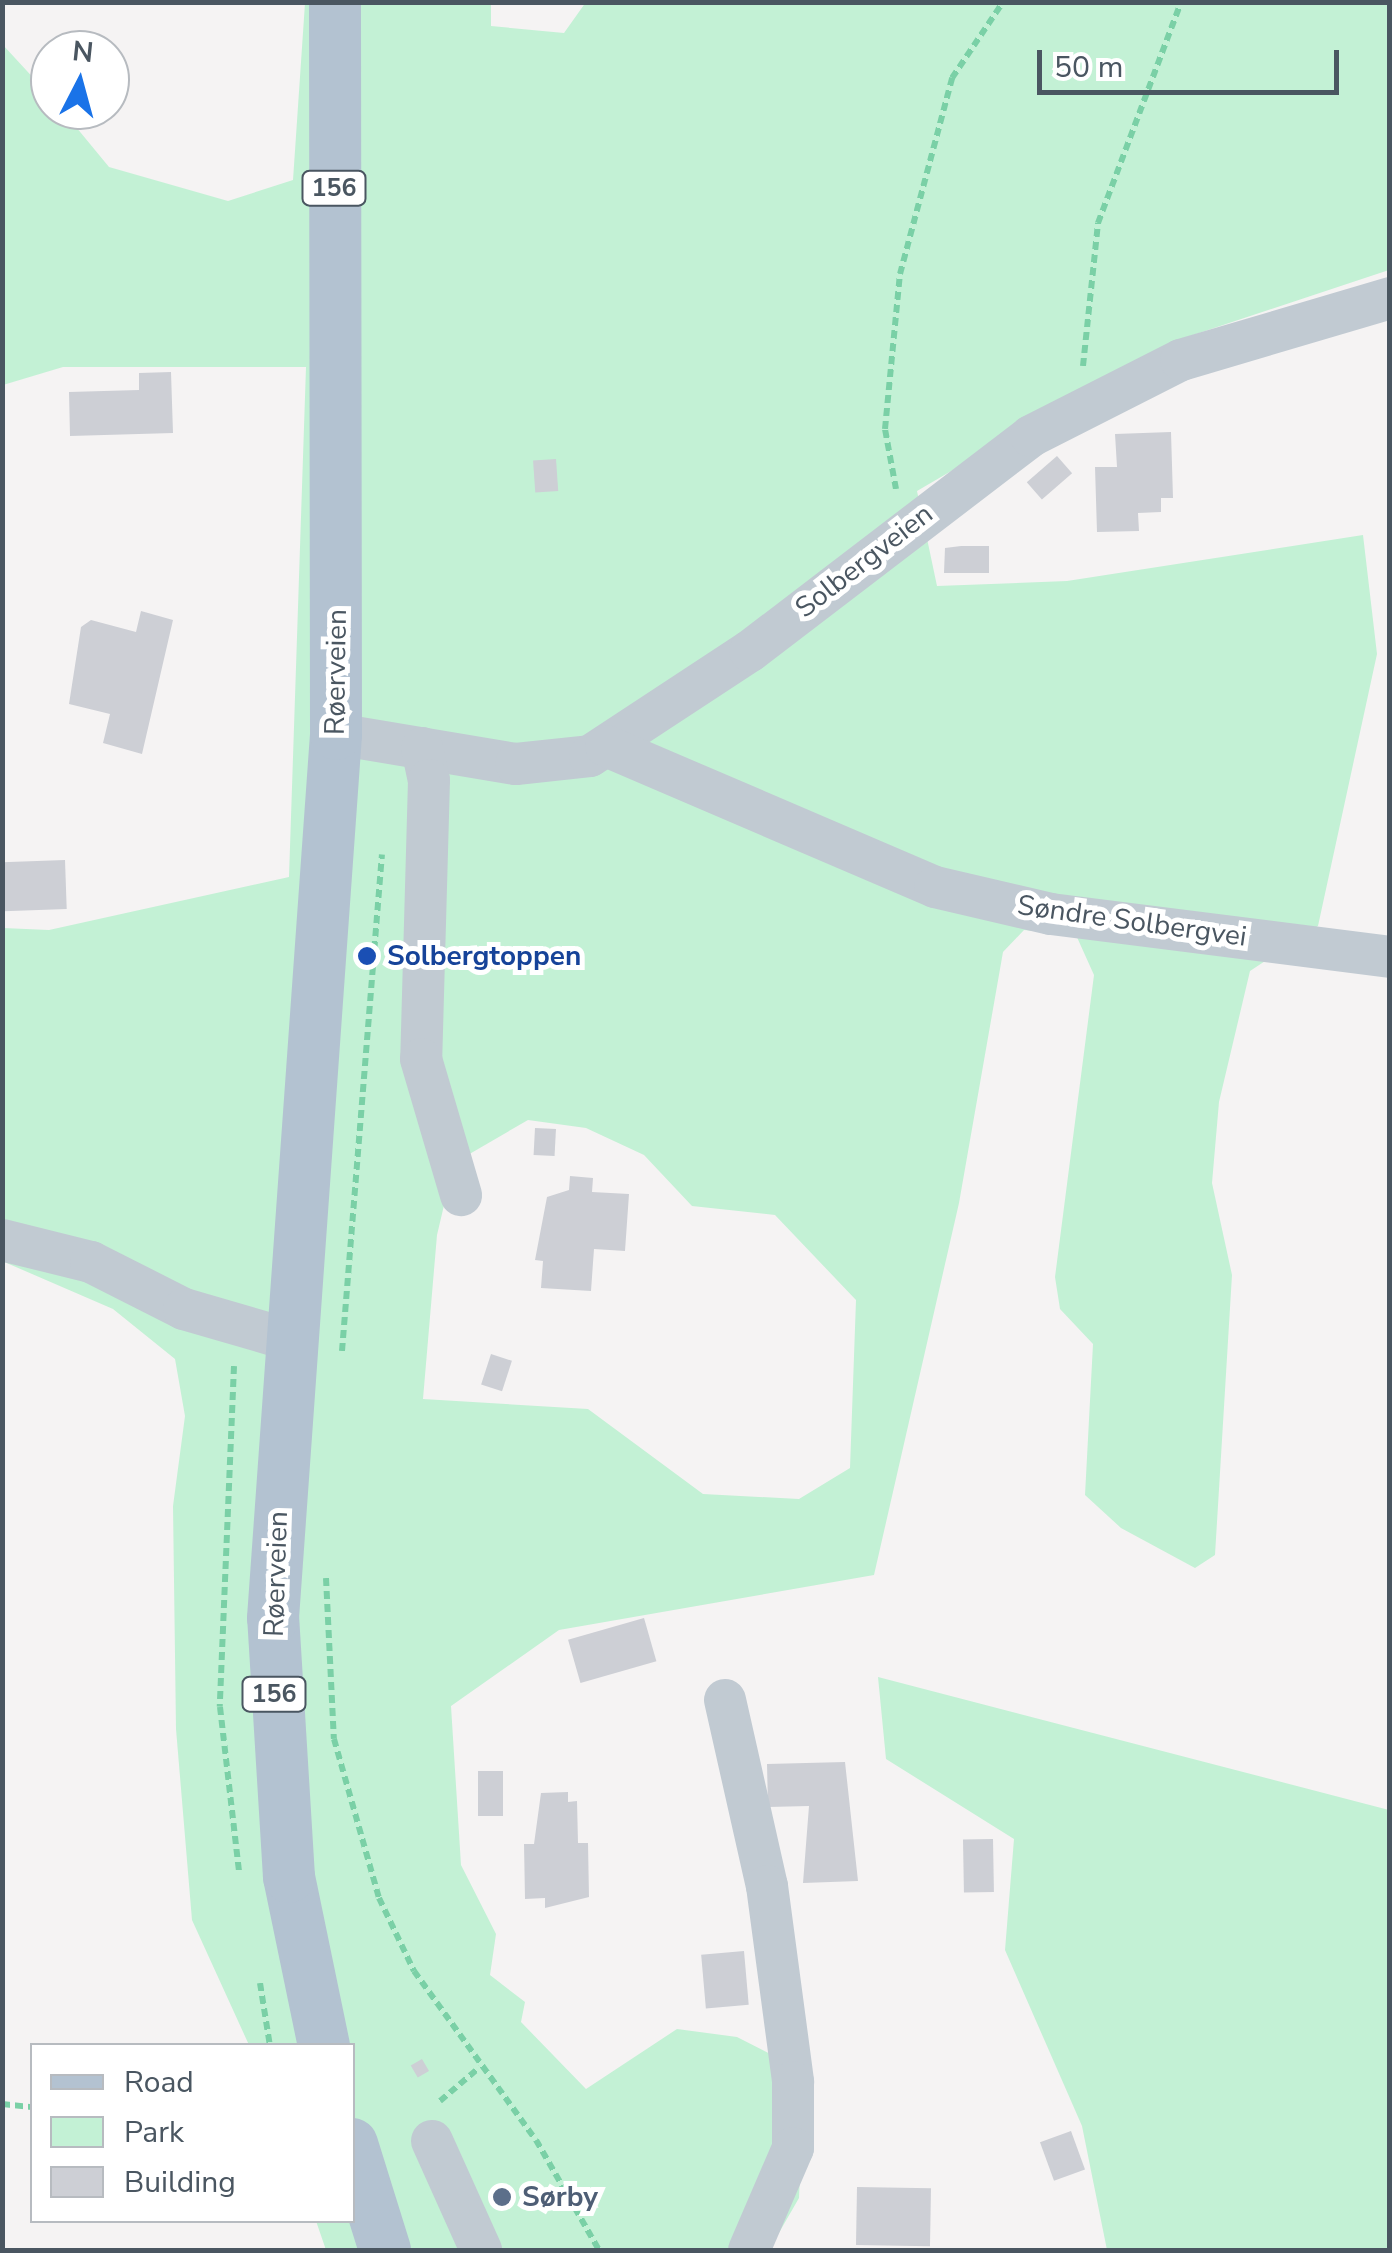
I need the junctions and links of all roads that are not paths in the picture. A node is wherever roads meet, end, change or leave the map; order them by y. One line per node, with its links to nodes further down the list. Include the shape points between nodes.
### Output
1 (334, 2): 3 (main road, Røerveien / 156)
2 (1390, 298): 4 (street, Solbergveien, via 1182,360 1078,412 904,530 750,651)
3 (336, 734): 5 (street, Solbergveien); 9 (main road, Røerveien / 156)
4 (606, 746): 5 (street, Solbergveien, via 536,764); 6 (street, Søndre Solbergvei, via 935,887 1051,914)
5 (422, 748): 7 (street, via 429,780 422,1059)
6 (1390, 958)
7 (461, 1195)
8 (2, 1240): 9 (street, via 91,1262 184,1309)
9 (292, 1340): 11 (main road, Røerveien / 156, via 278,1495 275,1738 289,1876)
10 (725, 1700): 16 (street, via 766,1886 793,2082 792,2148)
11 (323, 2043)
12 (432, 2140): 15 (street)
13 (355, 2154): 14 (main road)
14 (385, 2250)
15 (481, 2250)
16 (749, 2250)

